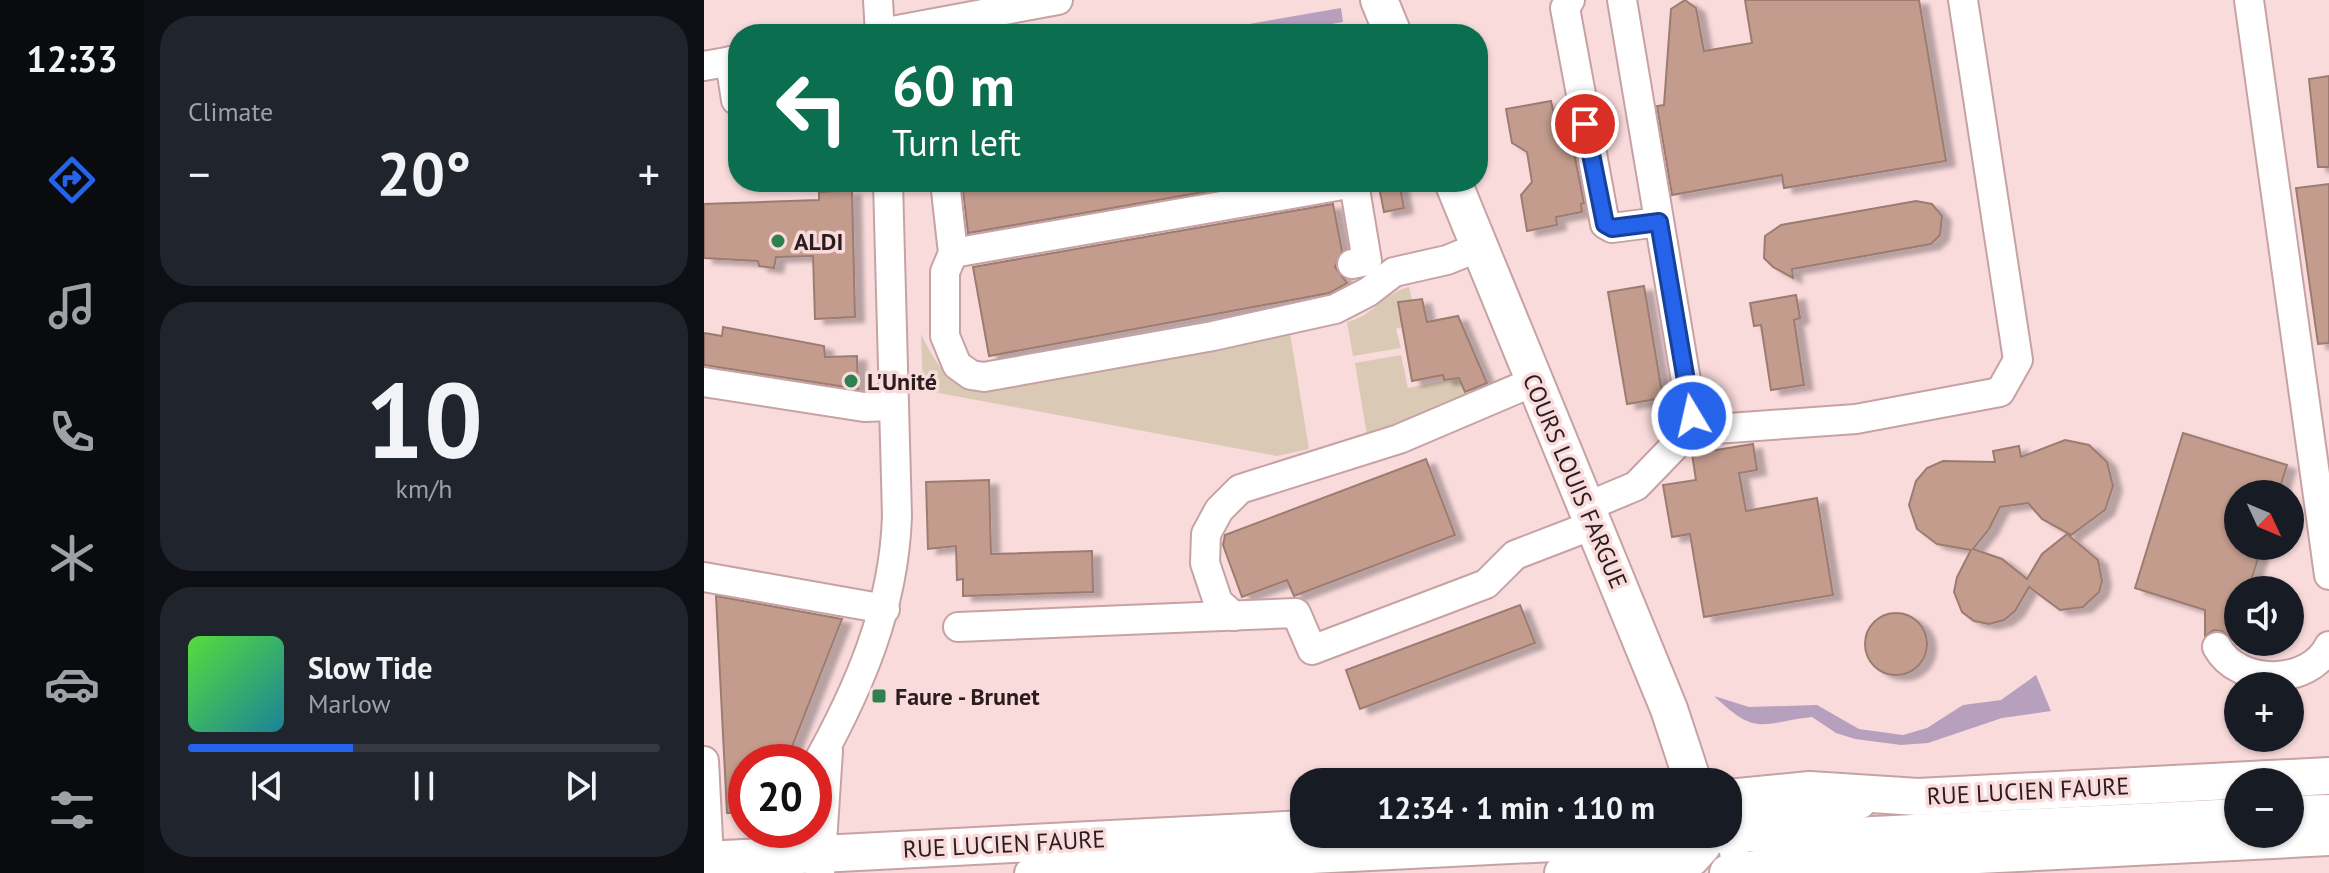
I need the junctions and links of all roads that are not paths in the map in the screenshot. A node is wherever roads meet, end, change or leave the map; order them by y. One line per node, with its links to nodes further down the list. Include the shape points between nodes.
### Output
1 (878, 0): 8 (street)
2 (1058, 0): 9 (street)
3 (1379, 0): 10 (main road)
4 (1570, 0): 16 (street, via 1565,8 1599,210 1612,228)
5 (1622, 0): 16 (street)
6 (1963, 0): 23 (street, via 2018,360 2000,392 1856,419 1701,430)
7 (2249, 0): 24 (street)
8 (879, 24)
9 (932, 24)
10 (1389, 24)
11 (888, 192): 22 (street)
12 (946, 192): 18 (street)
13 (1302, 192): 18 (street)
14 (1356, 192): 19 (street, via 1367,261)
15 (1457, 192): 17 (main road, COURS LOUIS FARGUE)
16 (1659, 222): 23 (street)
17 (1479, 247): 18 (street, via 1394,272 1335,309 984,377 957,365 945,336 945,272); 21 (main road, COURS LOUIS FARGUE)
18 (953, 253)
19 (1352, 264)
20 (704, 382): 22 (street, via 864,407)
21 (1533, 382): 25 (main road, COURS LOUIS FARGUE); 29 (street, via 1399,439 1240,489 1219,510 1206,534 1205,563 1218,602)
22 (894, 406): 28 (street, via 897,527)
23 (1697, 423): 25 (street, via 1636,486)
24 (2324, 492): 26 (street)
25 (1590, 516): 29 (street, via 1515,555 1486,584 1312,650 1296,613); 35 (main road, COURS LOUIS FARGUE)
26 (2329, 575)
27 (704, 577): 28 (street)
28 (885, 609): 33 (street, via 860,680)
29 (1234, 616): 30 (street)
30 (958, 627)
31 (2329, 646): 32 (street, via 2306,668 2258,678 2239,671)
32 (2217, 647)
33 (829, 742): 50 (street)
34 (704, 761): 48 (street)
35 (1688, 768)
36 (2329, 776): 41 (main road, RUE LUCIEN FAURE, via 1918,797 1810,790)
37 (2329, 809): 38 (street)
38 (2304, 810)
39 (2224, 814): 43 (street)
40 (1290, 830): 50 (main road, RUE LUCIEN FAURE)
41 (1742, 832)
42 (2329, 837): 49 (main road)
43 (1742, 841)
44 (1590, 848): 51 (street)
45 (1710, 848): 52 (main road, via 1691,858)
46 (1740, 848): 49 (main road, via 1783,865)
47 (785, 853): 48 (main road, RUE LUCIEN FAURE); 50 (main road, RUE LUCIEN FAURE)
48 (706, 860)
49 (2066, 862)
50 (821, 863)
51 (1029, 873)
52 (1563, 873)

